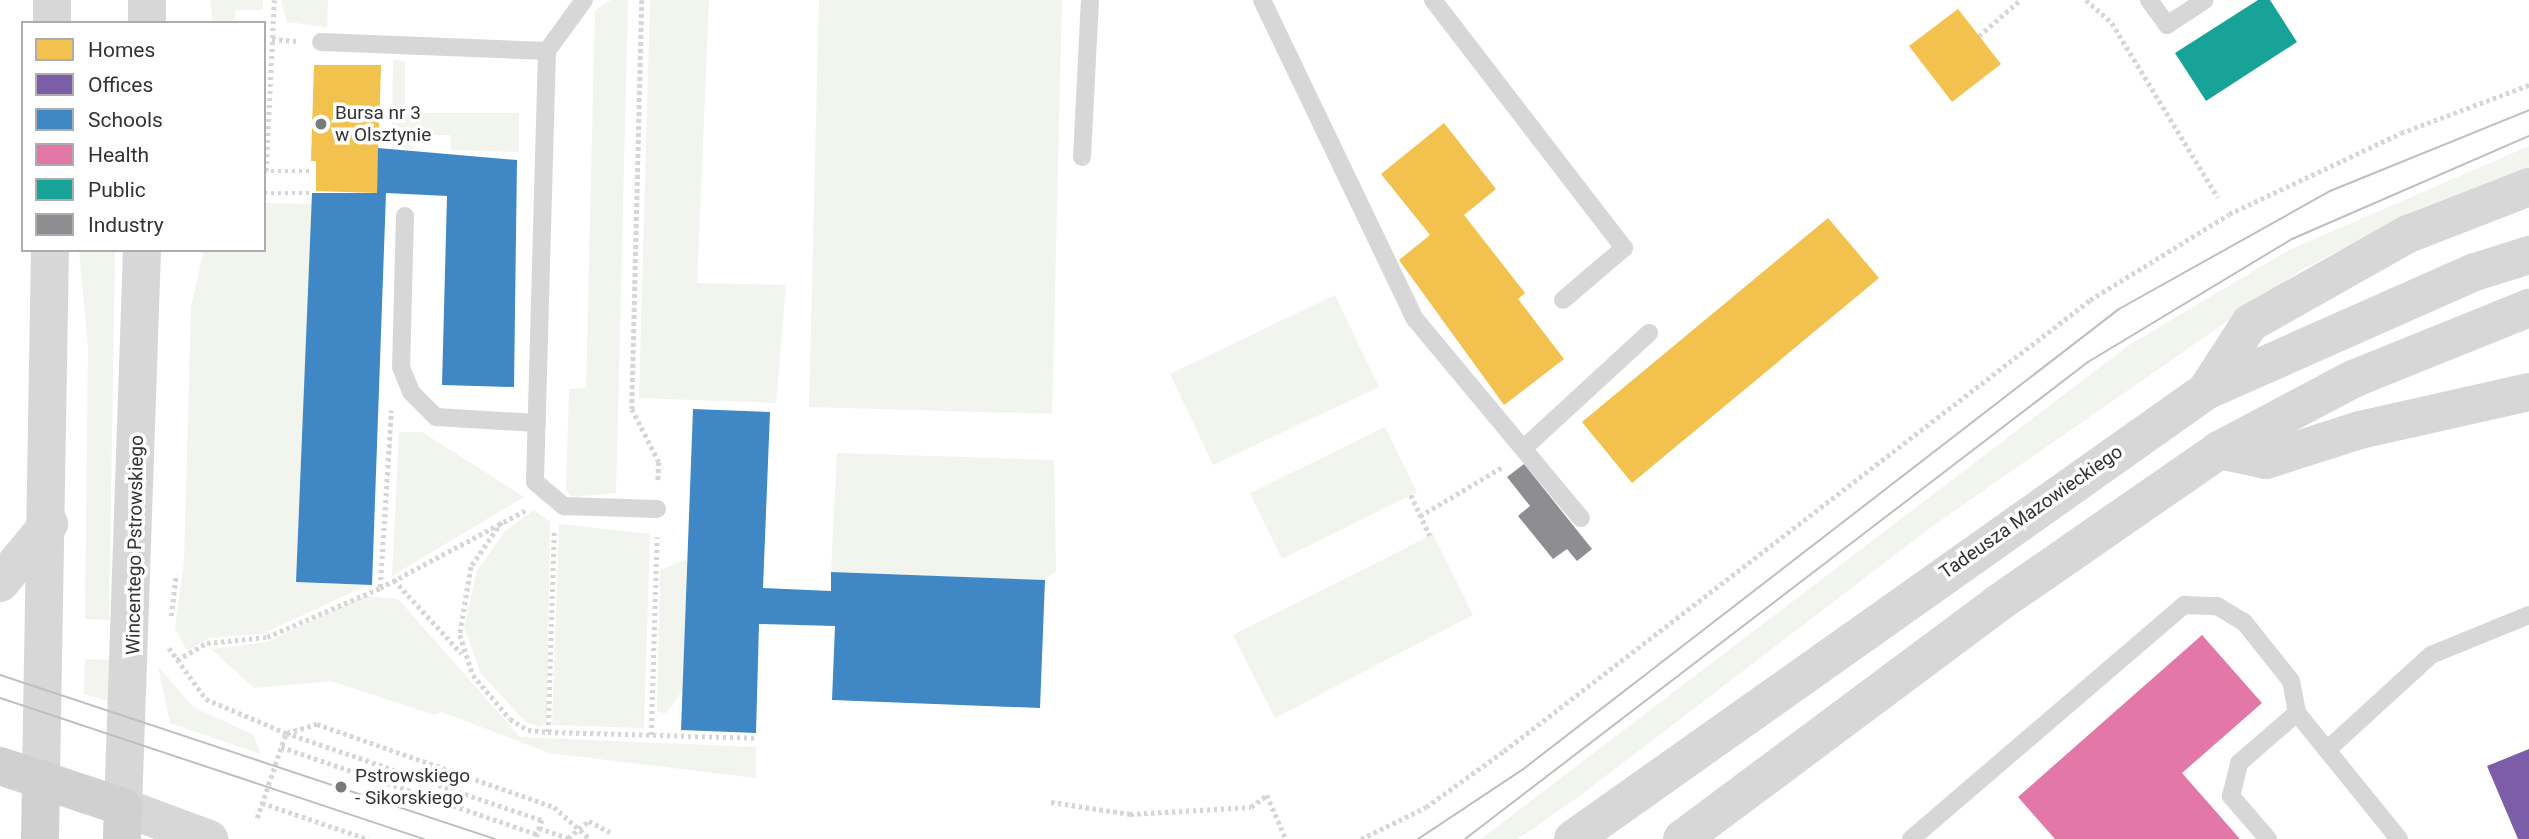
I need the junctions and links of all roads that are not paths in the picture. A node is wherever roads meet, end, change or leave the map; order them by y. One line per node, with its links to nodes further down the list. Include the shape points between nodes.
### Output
1 (52, 0): 9 (street)
2 (147, 0): 10 (street)
3 (584, 0): 12 (lane)
4 (1090, 0): 13 (lane)
5 (1262, 0): 25 (lane, via 1415,319)
6 (1433, 0): 19 (lane, via 1624,248)
7 (2149, 0): 8 (lane, via 2167,25)
8 (2205, 0)
9 (52, 21)
10 (147, 21)
11 (321, 42): 12 (lane)
12 (547, 51): 24 (lane)
13 (1082, 157)
14 (2529, 187): 22 (street, via 2408,234 2250,323)
15 (405, 216): 24 (lane, via 401,367 411,392 436,417)
16 (50, 252): 29 (street)
17 (142, 252): 36 (street, Wincentego Pstrowskiego)
18 (2529, 255): 22 (street, Tadeusza Mazowieckiego, via 2475,272)
19 (1563, 300)
20 (2529, 308): 26 (street, via 2353,379)
21 (1649, 333): 25 (lane)
22 (2206, 391): 39 (street, Tadeusza Mazowieckiego)
23 (2529, 392): 26 (street, via 2360,430 2266,460)
24 (537, 423): 27 (lane, via 535,482 564,506)
25 (1524, 448): 28 (lane)
26 (2220, 450): 40 (street, via 1997,604)
27 (657, 509)
28 (1581, 518)
29 (49, 524): 30 (street); 35 (street)
30 (0, 583)
31 (2529, 615): 33 (lane, via 2431,655)
32 (2297, 713): 33 (lane); 41 (lane, via 2291,681 2244,622 2217,606 2185,605); 42 (lane, via 2239,763 2231,796)
33 (2327, 750): 43 (lane)
34 (0, 766): 35 (main road)
35 (41, 779): 36 (main road); 37 (main road)
36 (123, 823): 38 (street)
37 (40, 839)
38 (209, 839)
39 (1573, 839)
40 (1682, 839)
41 (1911, 839)
42 (2268, 839)
43 (2399, 839)

